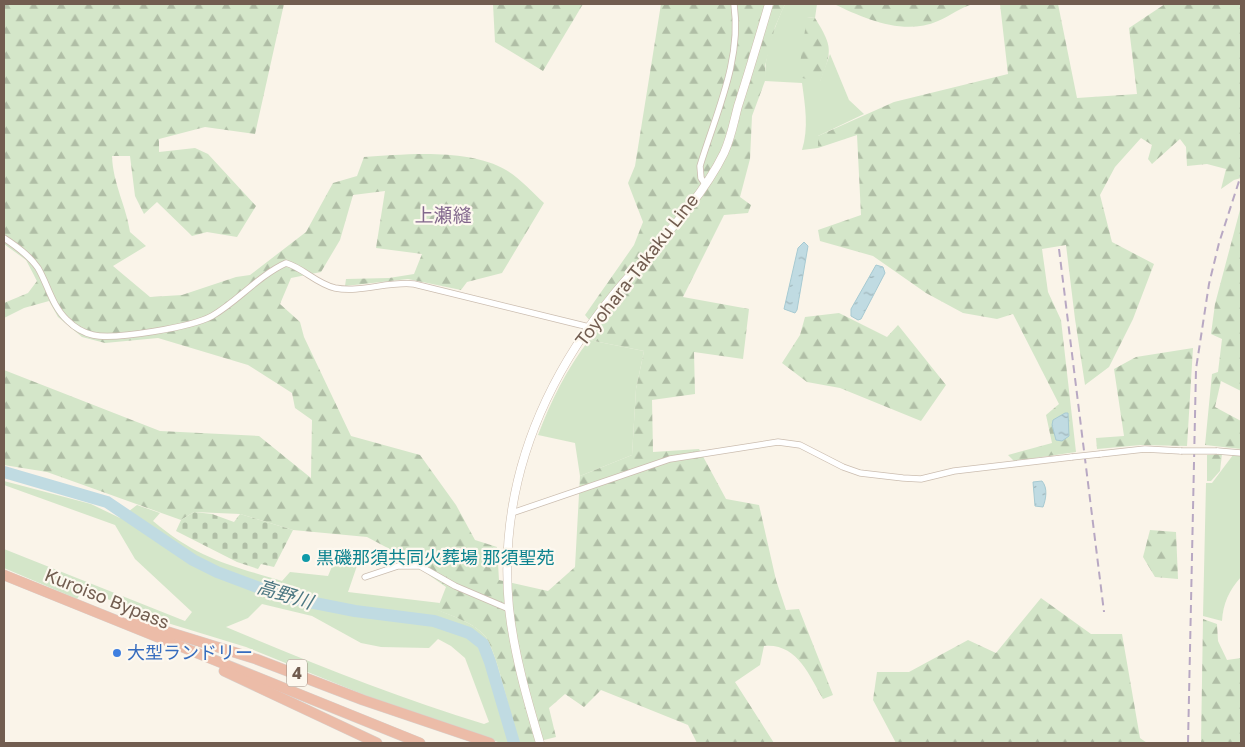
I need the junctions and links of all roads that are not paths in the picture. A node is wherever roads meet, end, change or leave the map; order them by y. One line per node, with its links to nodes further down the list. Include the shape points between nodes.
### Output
1 (734, 4): 3 (street, via 736,20 727,87 700,166)
2 (769, 4): 3 (main road, Toyohara-Takaku Line, via 725,151)
3 (705, 184): 5 (main road, Toyohara-Takaku Line)
4 (4, 238): 5 (street, via 37,267 58,310 79,330 92,335 121,335 197,322 212,316 286,263 334,288 414,284)
5 (589, 327): 7 (main road, Toyohara-Takaku Line, via 563,367 534,426 517,482)
6 (1241, 453): 7 (street, bridge, via 1145,449 954,471 931,478 912,479 860,473 800,445 778,442 670,459)
7 (512, 513): 11 (main road, Toyohara-Takaku Line, via 508,550)
8 (4, 575): 10 (highway, Kuroiso Bypass / 4)
9 (365, 577): 11 (street, via 398,566 420,566 461,589)
10 (45, 592): 12 (highway, Kuroiso Bypass / 4); 13 (highway, 4, via 70,608 193,657)
11 (509, 608): 16 (main road, Toyohara-Takaku Line, via 521,674)
12 (100, 614): 14 (highway, Kuroiso Bypass / 4); 15 (highway, 4, via 137,622 256,659)
13 (377, 743)
14 (420, 743)
15 (490, 743)
16 (540, 743)

